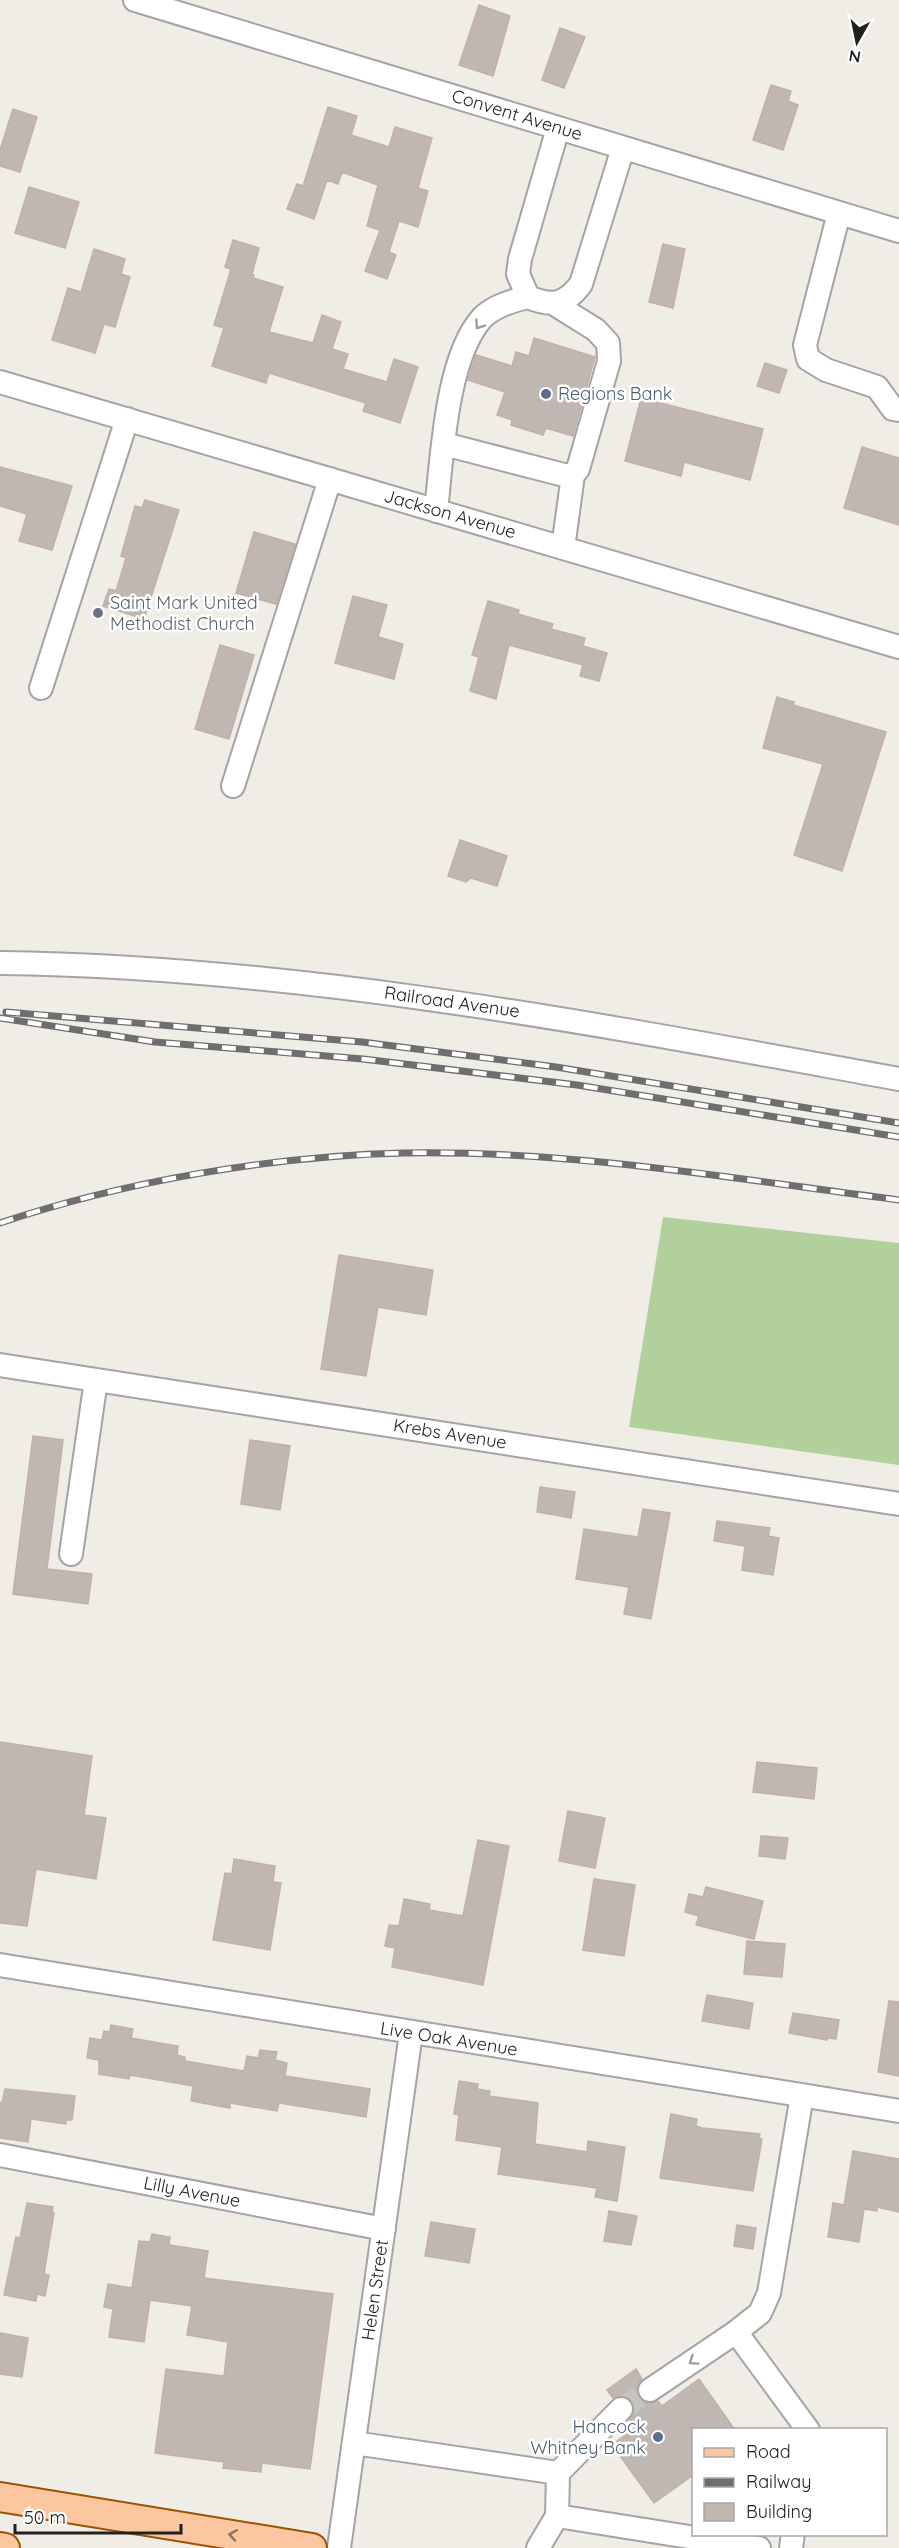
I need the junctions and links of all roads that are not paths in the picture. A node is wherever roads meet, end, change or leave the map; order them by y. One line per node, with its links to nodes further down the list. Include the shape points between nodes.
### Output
1 (135, 0): 2 (street, Convent Avenue)
2 (558, 128): 3 (street, Convent Avenue); 6 (street, via 520,259 518,274)
3 (623, 147): 4 (street, Convent Avenue); 7 (street, via 581,284 570,298)
4 (839, 213): 5 (street, Convent Avenue); 9 (street, via 805,345 808,359 826,370 877,387 893,409)
5 (899, 231)
6 (528, 297): 7 (street); 11 (street, one-way to 11, via 507,302 483,317 471,335 458,362)
7 (556, 305): 12 (street, via 596,330 608,343 609,361)
8 (0, 382): 10 (street, Jackson Avenue)
9 (899, 410)
10 (127, 419): 13 (street, Jackson Avenue); 17 (street)
11 (444, 444): 12 (street); 14 (street)
12 (573, 475): 15 (street)
13 (330, 479): 14 (street, Jackson Avenue); 18 (street)
14 (436, 511): 15 (street, Jackson Avenue)
15 (563, 548): 16 (street, Jackson Avenue)
16 (899, 647)
17 (41, 688)
18 (233, 786)
19 (0, 963): 20 (street, Railroad Avenue, via 127,968 470,1003)
20 (899, 1078)
21 (0, 1365): 22 (street, Krebs Avenue)
22 (96, 1380): 23 (street, Krebs Avenue); 24 (street)
23 (899, 1504)
24 (71, 1554)
25 (0, 1965): 26 (street, Live Oak Avenue)
26 (411, 2033): 27 (street, Live Oak Avenue); 30 (street, Helen Street)
27 (802, 2095): 28 (street, Live Oak Avenue); 31 (street, via 769,2293 760,2313)
28 (899, 2110)
29 (0, 2155): 30 (street, Lilly Avenue)
30 (384, 2229): 35 (street, Helen Street)
31 (736, 2332): 32 (street, one-way to 32); 34 (street)
32 (650, 2390)
33 (621, 2409): 36 (street)
34 (807, 2428)
35 (354, 2443): 36 (street); 42 (street, Helen Street)
36 (558, 2474): 38 (street)
37 (0, 2497): 41 (main road, one-way to 37)
38 (557, 2516): 43 (street); 44 (street)
39 (0, 2547): 40 (main road)
40 (5, 2548)
41 (312, 2548)
42 (339, 2548)
43 (538, 2548)
44 (759, 2548)

